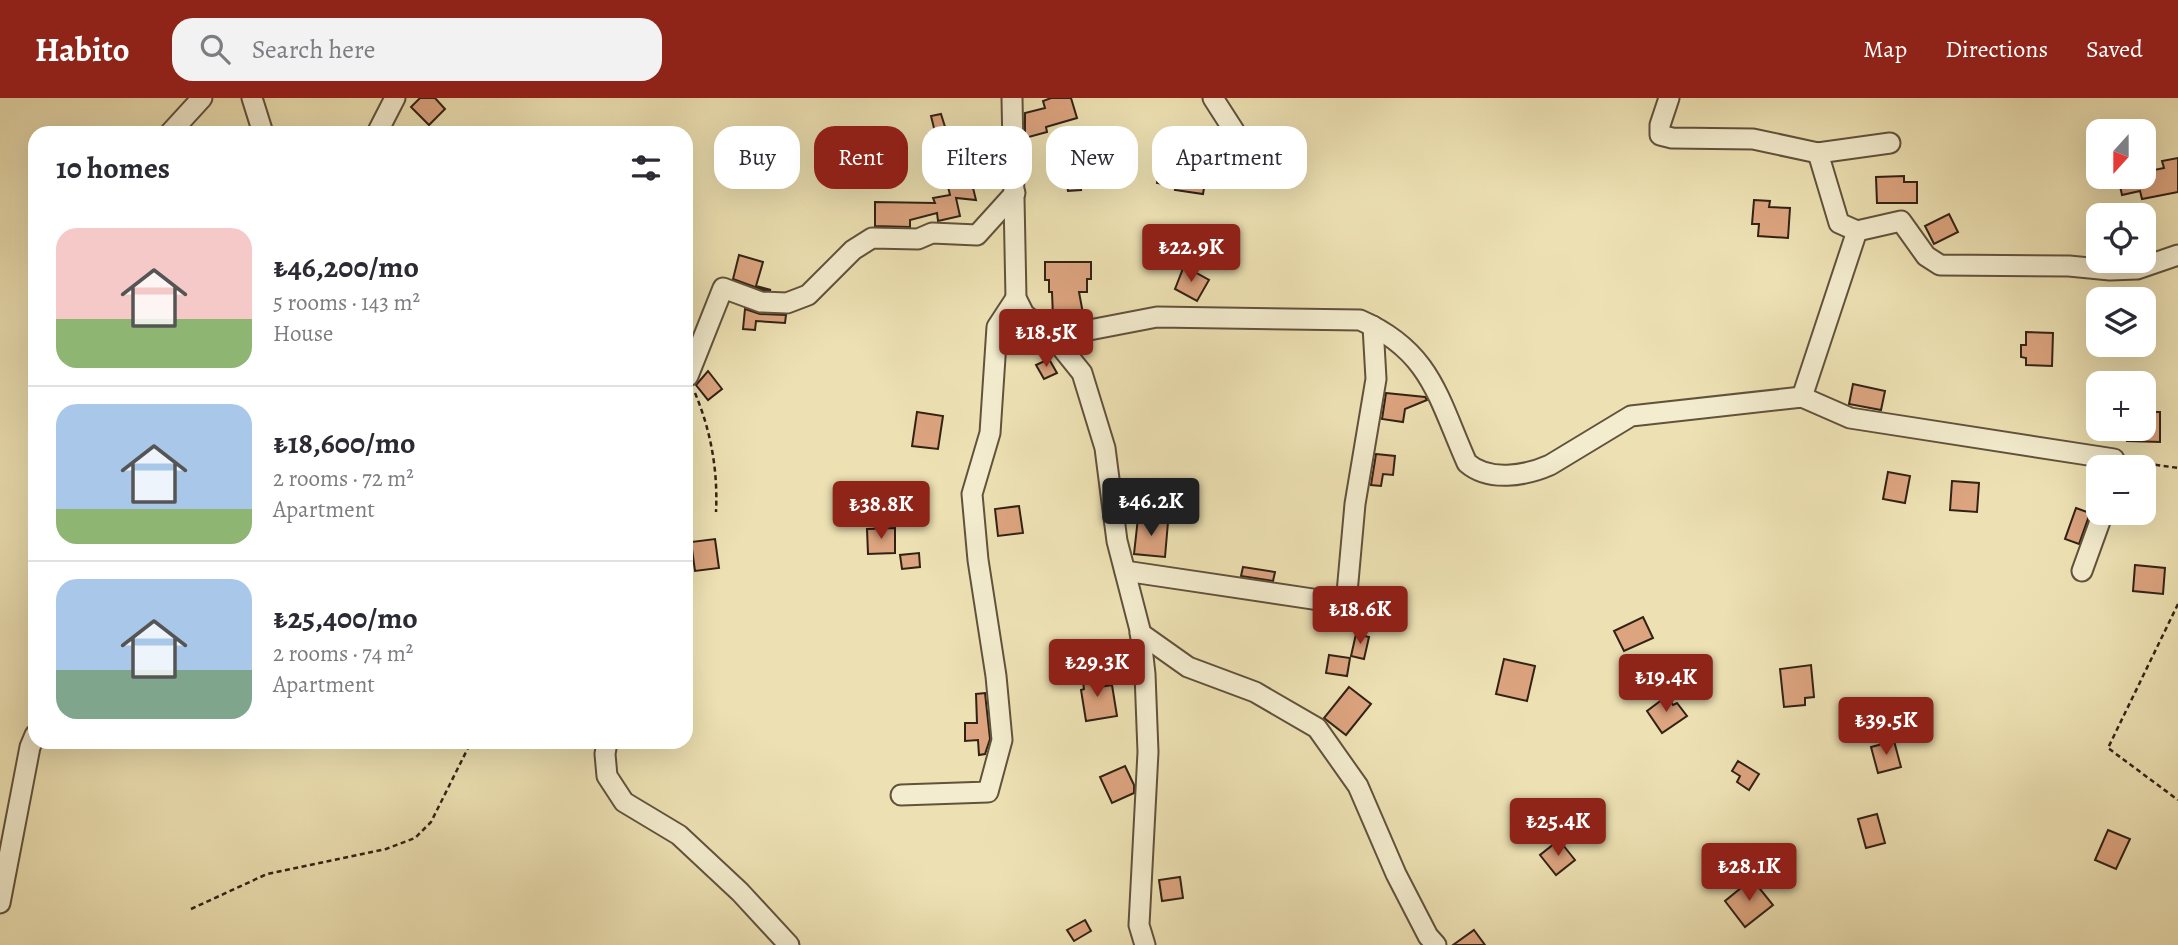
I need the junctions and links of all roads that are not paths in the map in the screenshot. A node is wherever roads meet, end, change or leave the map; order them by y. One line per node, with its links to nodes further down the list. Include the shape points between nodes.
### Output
1 (202, 98): 7 (street)
2 (252, 98): 8 (street)
3 (396, 98): 9 (street)
4 (1012, 98): 13 (street)
5 (1213, 98): 10 (street)
6 (1669, 98): 12 (street, via 1660,135 1684,140 1753,139)
7 (176, 126)
8 (261, 126)
9 (381, 126)
10 (1231, 126)
11 (1890, 143): 12 (street)
12 (1818, 153): 14 (street, via 1839,223)
13 (1014, 193): 16 (street); 19 (street, via 977,235 872,238 853,250 808,295 787,303 761,302 723,288)
14 (1857, 231): 15 (street, via 1901,221 1926,256 1940,265 2137,269); 20 (street)
15 (2178, 256)
16 (1016, 298): 18 (street, via 1024,314); 28 (street, via 997,327 990,433 972,494 1002,740 988,792)
17 (1373, 326): 18 (street, via 1360,320 1157,317); 20 (street, via 1414,354 1429,376 1467,463 1495,476 1544,468 1631,416); 23 (street, via 1376,379 1355,504 1346,604)
18 (1053, 337): 23 (street, via 1082,373 1105,448)
19 (693, 363)
20 (1802, 397): 21 (street, via 1850,418)
21 (2086, 458)
22 (2099, 525): 24 (street)
23 (1125, 571): 25 (street)
24 (2082, 571)
25 (1140, 633): 31 (street, via 1148,752 1139,925); 32 (street, via 1188,667 1255,692 1317,728 1357,786 1396,874)
26 (30, 749): 29 (street)
27 (606, 749): 30 (street, via 607,776 624,802 679,835)
28 (901, 795)
29 (0, 903)
30 (789, 945)
31 (1145, 945)
32 (1436, 945)

